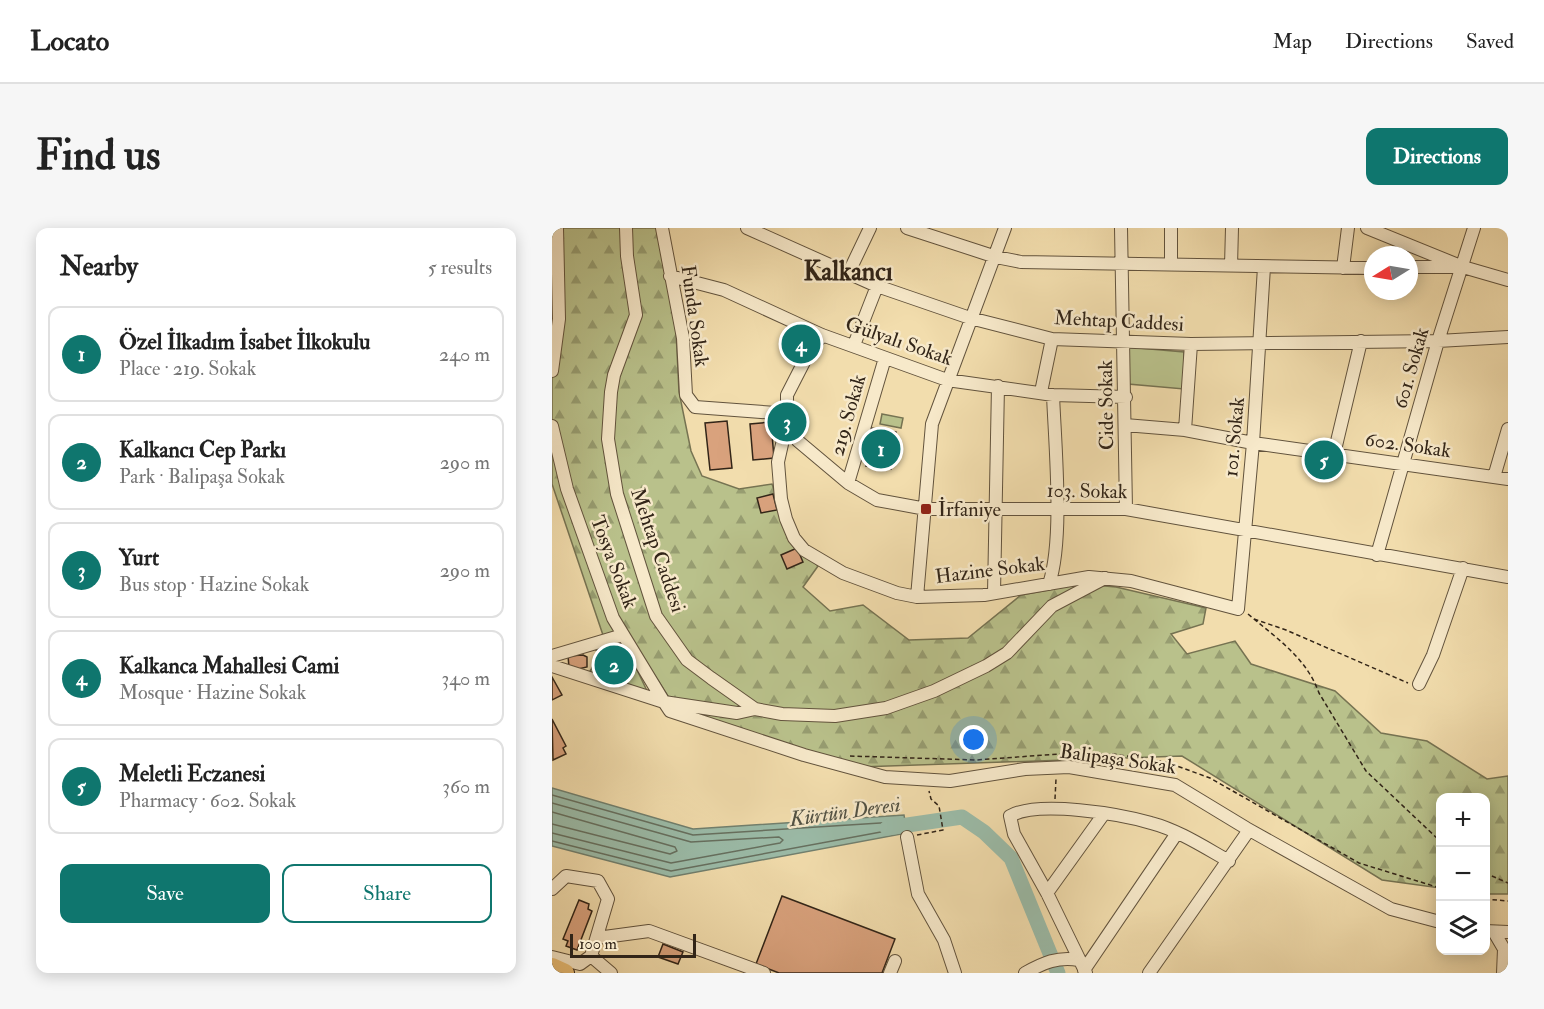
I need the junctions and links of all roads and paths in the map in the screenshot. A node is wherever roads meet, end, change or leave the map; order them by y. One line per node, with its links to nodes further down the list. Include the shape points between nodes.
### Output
1 (557, 228): 39 (street, via 559,320)
2 (626, 228): 74 (street, Mehtap Caddesi, via 636,315 611,392 609,439 616,494 645,587 670,638 687,660)
3 (662, 228): 25 (street, Funda Sokak)
4 (747, 228): 24 (street, Mehtap Caddesi)
5 (870, 228): 24 (street)
6 (907, 228): 14 (street)
7 (1005, 228): 15 (street)
8 (1121, 228): 16 (street, Cide Sokak)
9 (1171, 228): 17 (street)
10 (1232, 228): 18 (street)
11 (1348, 228): 22 (street)
12 (1367, 228): 21 (street)
13 (1474, 228): 21 (street, 601. Sokak)
14 (921, 230): 15 (street)
15 (996, 257): 16 (street, via 1021,262); 28 (street)
16 (1121, 264): 17 (street); 34 (street, Cide Sokak)
17 (1171, 264): 18 (street)
18 (1231, 266): 19 (street)
19 (1264, 267): 22 (street); 35 (street, 101. Sokak)
20 (1418, 267): 21 (street)
21 (1463, 267): 26 (street); 33 (street, 601. Sokak)
22 (1343, 268): 23 (street)
23 (1364, 268)
24 (848, 274): 27 (street, Mehtap Caddesi)
25 (670, 276): 29 (street, Gülyalı Sokak, via 724,290); 44 (street, Funda Sokak, via 683,338 686,395 695,407 776,413)
26 (1508, 280)
27 (877, 286): 28 (street, Mehtap Caddesi); 37 (street)
28 (970, 318): 31 (street, Mehtap Caddesi); 40 (street)
29 (822, 335): 37 (street, Gülyalı Sokak); 44 (street, Hazine Sokak, via 787,395)
30 (1508, 337): 33 (street, Mehtap Caddesi)
31 (1052, 339): 34 (street, Mehtap Caddesi); 42 (street)
32 (1361, 341): 33 (street, Mehtap Caddesi); 35 (street, Mehtap Caddesi); 50 (street)
33 (1438, 341): 51 (street, 601. Sokak)
34 (1124, 343): 36 (street, Mehtap Caddesi); 43 (street, Cide Sokak)
35 (1260, 343): 36 (street, Mehtap Caddesi); 49 (street, 101. Sokak)
36 (1191, 344): 48 (street)
37 (854, 345): 38 (street, Gülyalı Sokak)
38 (885, 358): 40 (street, Gülyalı Sokak); 54 (street, 219. Sokak)
39 (552, 371)
40 (947, 380): 41 (street, Gülyalı Sokak); 55 (street, via 932,424)
41 (998, 386): 42 (street, Gülyalı Sokak); 57 (street)
42 (1047, 393): 43 (street, Gülyalı Sokak); 56 (street)
43 (1126, 397): 45 (street, Cide Sokak)
44 (787, 422): 54 (street, 103. Sokak, via 798,441); 66 (street, Hazine Sokak, via 778,462 781,499 794,538 804,550 843,573)
45 (1125, 425): 48 (street, 602. Sokak); 58 (street, Cide Sokak)
46 (552, 426): 69 (street, Tosya Sokak, via 586,549)
47 (1508, 429): 52 (street)
48 (1185, 430): 49 (street, 602. Sokak)
49 (1253, 443): 50 (street, 602. Sokak); 59 (street, 101. Sokak)
50 (1334, 454): 51 (street, 602. Sokak)
51 (1403, 465): 52 (street, 602. Sokak); 60 (street, 601. Sokak)
52 (1494, 477): 53 (street, 602. Sokak)
53 (1508, 479)
54 (848, 483): 55 (street, 103. Sokak, via 877,500)
55 (926, 509): 57 (street, 103. Sokak); 66 (street)
56 (1056, 509): 57 (street, 103. Sokak); 58 (street, 103. Sokak); 64 (street, via 1055,569)
57 (998, 510): 65 (street)
58 (1126, 510): 59 (street, 103. Sokak)
59 (1246, 529): 60 (street, 103. Sokak); 67 (street, 101. Sokak)
60 (1377, 555): 61 (street, 103. Sokak)
61 (1463, 568): 62 (street, 103. Sokak); 72 (street)
62 (1508, 577)
63 (1106, 578): 64 (street, Hazine Sokak, via 1074,578); 67 (street, Hazine Sokak); 74 (street, Mehtap Caddesi, via 1052,606 1007,653 934,691 886,708 835,716)
64 (1049, 584): 65 (street, Hazine Sokak)
65 (994, 593): 66 (street, Hazine Sokak)
66 (917, 597)
67 (1238, 609): 68 (path)
68 (1254, 619): 72 (path, via 1408,684); 83 (path, via 1285,644 1315,680 1366,771)
69 (623, 635): 70 (street); 73 (street, Tosya Sokak)
70 (552, 656)
71 (552, 666): 73 (street, Balipaşa Sokak)
72 (1419, 684)
73 (664, 702): 74 (street, Balipaşa Sokak, via 737,713); 76 (street, Balipaşa Sokak, via 670,711 885,777 950,781)
74 (755, 709)
75 (846, 756): 87 (path, via 976,760 1073,753 1166,762 1210,778 1359,863)
76 (1056, 768): 78 (path); 80 (street, Balipaşa Sokak, via 1175,785)
77 (930, 792): 82 (path, via 939,806 943,830)
78 (1055, 808): 79 (street); 89 (street, via 1035,808 1010,816 1014,834)
79 (1102, 815): 81 (street, via 1150,822); 89 (street)
80 (1249, 830): 84 (street); 92 (street, Balipaşa Sokak, via 1391,909)
81 (1177, 833): 84 (street); 99 (street)
82 (907, 837): 103 (street, via 918,894 944,940)
83 (1436, 837)
84 (1229, 861): 105 (street)
85 (1490, 875): 86 (path)
86 (1508, 883)
87 (1436, 887)
88 (552, 889): 95 (street, via 566,876 598,881 608,899)
89 (1047, 893): 99 (street)
90 (1490, 900): 91 (path)
91 (1508, 902)
92 (1436, 921)
93 (1490, 932): 94 (street); 106 (street, via 1504,949)
94 (1508, 932)
95 (597, 938): 96 (street); 102 (street, via 649,931)
96 (591, 956): 97 (street, via 580,964); 101 (street)
97 (552, 957)
98 (552, 967): 100 (highway)
99 (1083, 968): 104 (street, via 1063,957)
100 (565, 973)
101 (611, 973)
102 (764, 973)
103 (955, 973)
104 (1025, 973)
105 (1149, 973)
106 (1503, 973)

